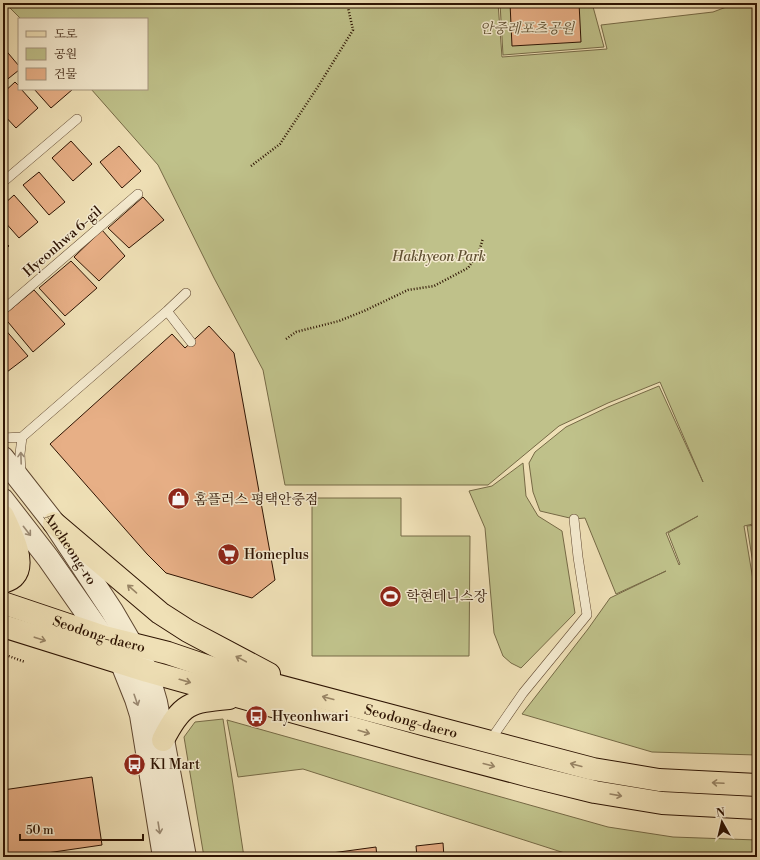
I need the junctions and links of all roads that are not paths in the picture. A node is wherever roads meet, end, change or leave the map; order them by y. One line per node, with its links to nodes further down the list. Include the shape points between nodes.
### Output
1 (77, 119): 2 (lane)
2 (3, 182)
3 (138, 194): 5 (lane, Hyeonhwa 6-gil)
4 (186, 293): 6 (lane)
5 (3, 310)
6 (167, 311): 7 (lane); 8 (lane)
7 (191, 342)
8 (22, 437): 9 (lane); 11 (lane, one-way to 8)
9 (3, 438)
10 (3, 458): 11 (street, Ancheong-ro)
11 (22, 480): 15 (street, Ancheong-ro)
12 (3, 500): 19 (street, Ancheong-ro, one-way to 19)
13 (3, 516): 16 (main road, via 18,552 19,562 14,576)
14 (574, 519): 26 (lane, via 587,615 523,693)
15 (54, 523): 20 (street, Ancheong-ro); 23 (main road, one-way to 15, via 188,631 160,613)
16 (3, 582)
17 (3, 604): 19 (main road, Seodong-daero)
18 (3, 626): 21 (main road, Seodong-daero, one-way to 21)
19 (104, 637): 20 (main road, Seodong-daero); 21 (street, Ancheong-ro)
20 (132, 644): 21 (street); 22 (street, Ancheong-ro); 23 (main road, Seodong-daero, via 218,670)
21 (122, 664): 22 (main road, Seodong-daero); 29 (street, Ancheong-ro, one-way to 29, via 141,715)
22 (147, 671): 24 (main road, Seodong-daero, one-way to 24); 25 (street, Ancheong-ro)
23 (300, 690): 26 (main road, Seodong-daero, one-way to 23)
24 (240, 697): 25 (main road, via 190,704 173,720); 28 (main road, Seodong-daero, one-way to 28, via 595,792 662,803)
25 (163, 740): 30 (street, Ancheong-ro)
26 (489, 742): 27 (main road, Seodong-daero, one-way to 26, via 658,780 593,769)
27 (757, 785)
28 (757, 808)
29 (164, 857)
30 (185, 857)

